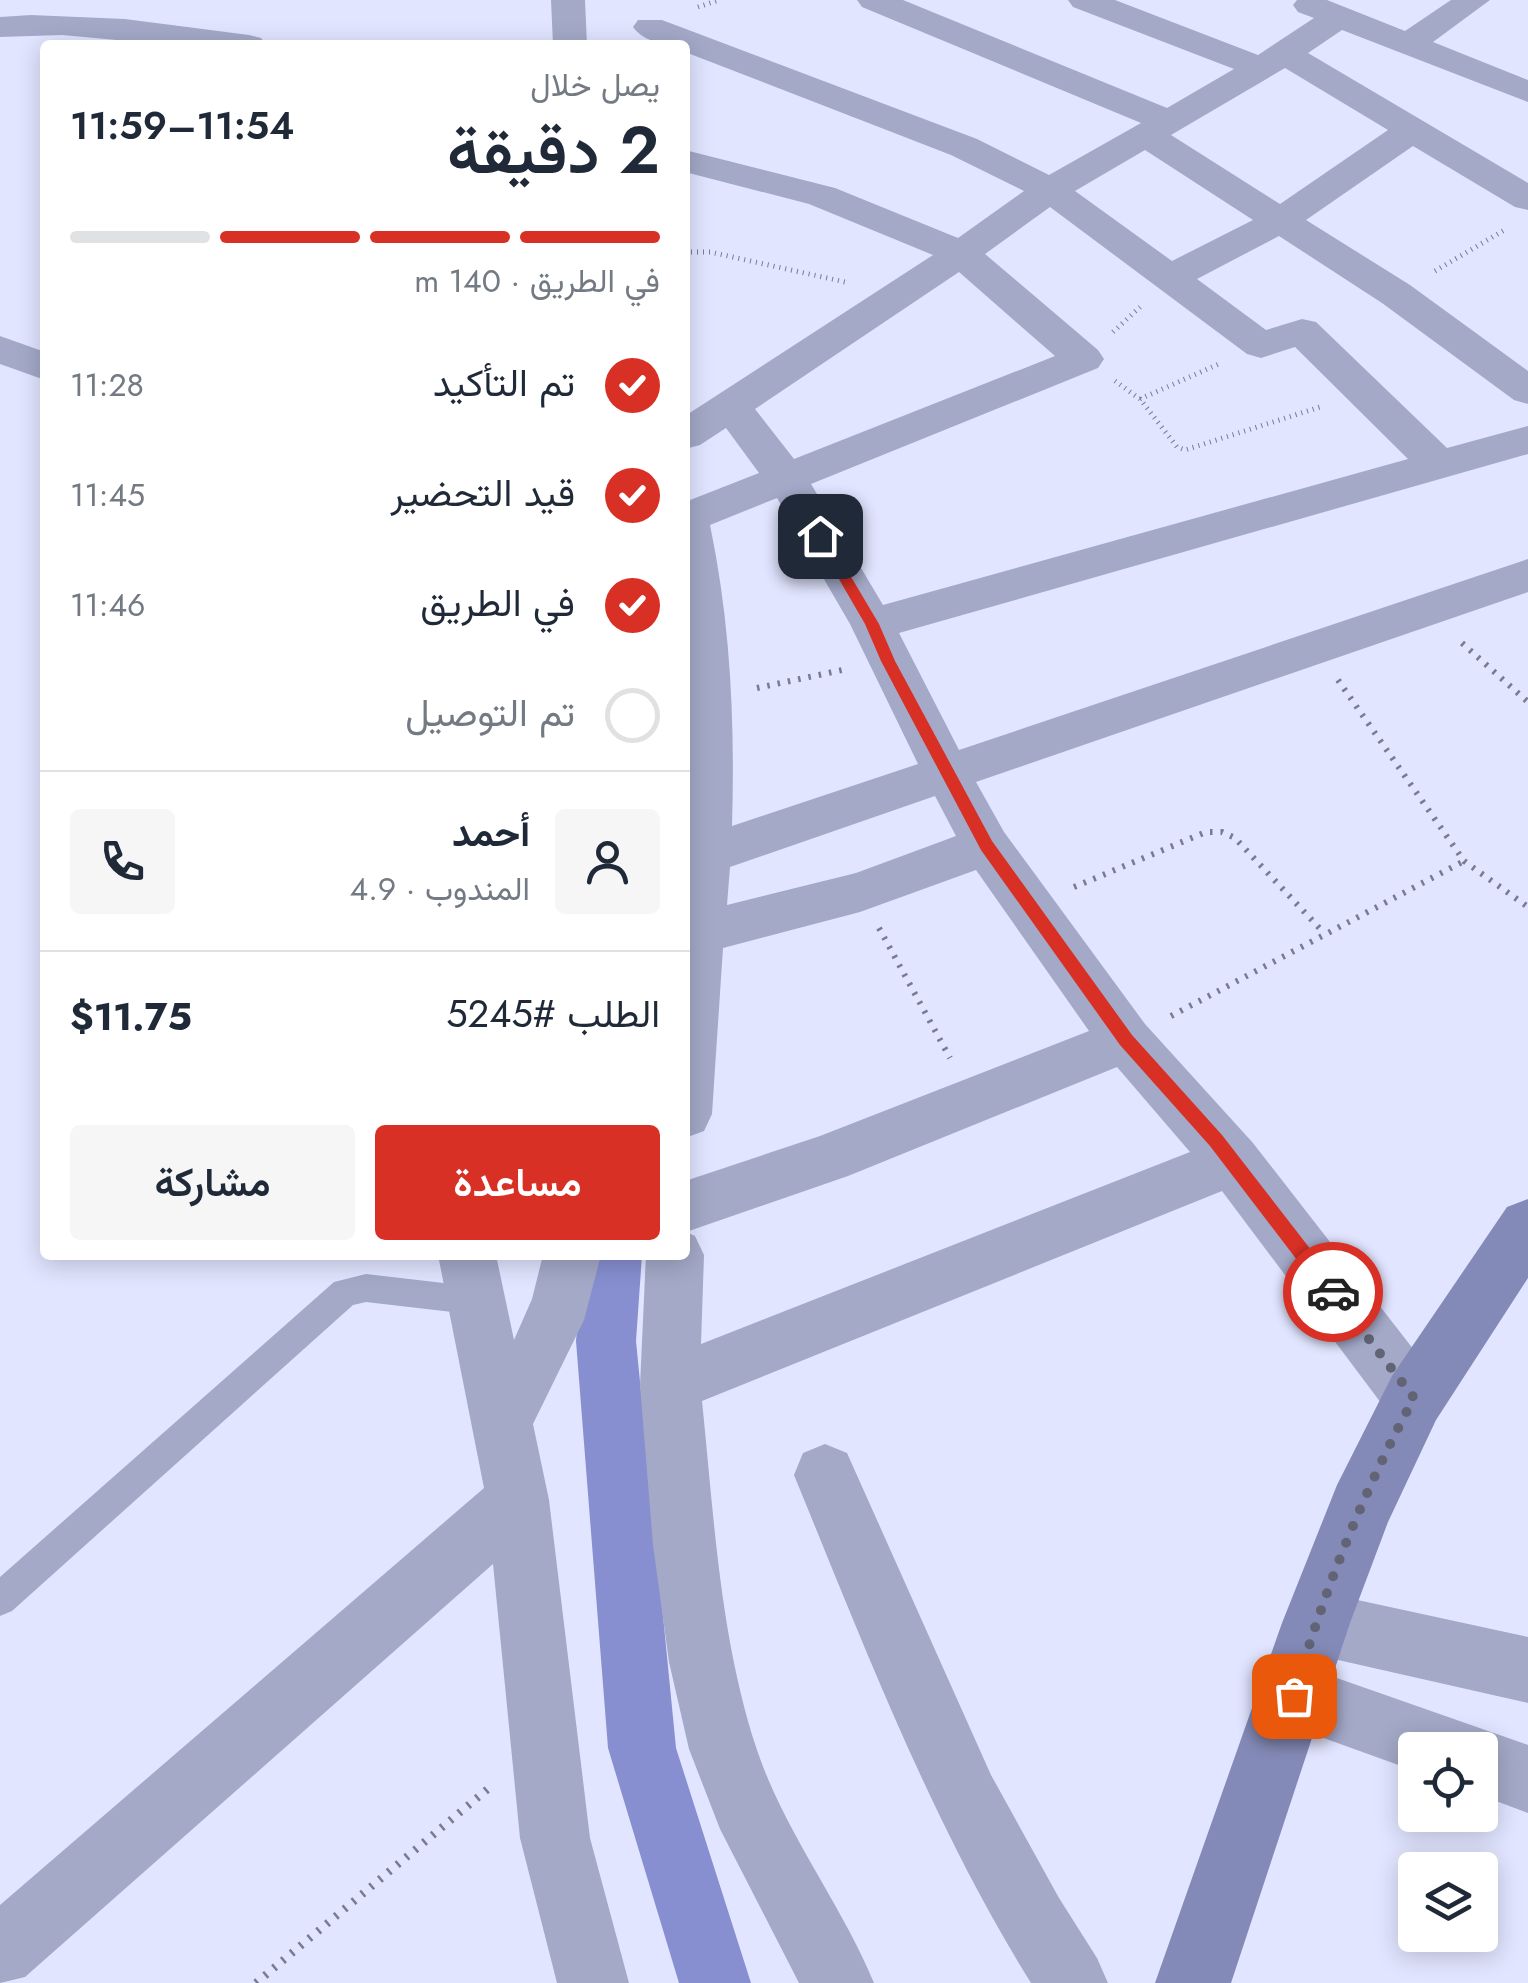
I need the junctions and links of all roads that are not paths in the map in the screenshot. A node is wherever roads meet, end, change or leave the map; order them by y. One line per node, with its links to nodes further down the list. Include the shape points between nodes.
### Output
1 (568, 0): 10 (street)
2 (874, 0): 16 (street)
3 (1085, 0): 14 (street)
4 (1299, 0): 6 (street)
5 (1473, 0): 13 (street)
6 (1339, 17): 13 (street); 14 (street)
7 (649, 24): 11 (street)
8 (0, 27): 9 (street, via 90,26)
9 (207, 40)
10 (570, 40)
11 (690, 40)
12 (690, 40): 19 (street, via 964,147)
13 (1409, 42): 15 (street)
14 (1272, 61): 16 (street); 17 (street)
15 (1528, 92)
16 (1157, 128): 19 (street); 21 (street)
17 (1414, 129): 20 (street); 21 (street)
18 (690, 162): 22 (street, via 822,196)
19 (1050, 190): 22 (street); 23 (street)
20 (1520, 212)
21 (1281, 220): 23 (street); 26 (street)
22 (959, 252): 27 (street); 31 (street, via 1084,359)
23 (1170, 278): 30 (street, via 1261,345 1302,331)
24 (0, 349): 25 (street)
25 (40, 365)
26 (1528, 391)
27 (730, 405): 28 (street); 31 (street)
28 (690, 427)
29 (1528, 440): 30 (street)
30 (1440, 466): 35 (street)
31 (786, 478): 32 (street); 35 (street)
32 (690, 514)
33 (690, 533): 37 (street, via 710,697)
34 (1528, 575): 36 (street)
35 (880, 643): 36 (street)
36 (945, 771): 37 (street); 38 (street)
37 (699, 836): 39 (street)
38 (986, 846): 39 (street, via 860,892); 41 (street)
39 (700, 933): 40 (street)
40 (690, 1018)
41 (1126, 1040): 42 (street); 43 (street)
42 (1233, 1161): 48 (street); 49 (street)
43 (690, 1205)
44 (1528, 1226): 49 (main road)
45 (571, 1260): 50 (street, via 549,1339)
46 (675, 1260): 48 (street)
47 (472, 1278): 50 (street); 53 (lane, via 344,1292)
48 (670, 1384): 62 (street, via 690,1584 723,1749 754,1829)
49 (1414, 1398): 54 (main road, via 1360,1508)
50 (504, 1417): 52 (street)
51 (825, 1475): 63 (street, via 998,1862)
52 (518, 1500): 60 (street); 61 (street, via 556,1838)
53 (0, 1599)
54 (1316, 1623): 55 (street); 56 (main road)
55 (1528, 1670)
56 (1294, 1696): 57 (street); 64 (main road)
57 (1398, 1732)
58 (1498, 1767): 59 (street)
59 (1528, 1778)
60 (0, 1952)
61 (593, 1983)
62 (838, 1983)
63 (1072, 1983)
64 (1193, 1983)

